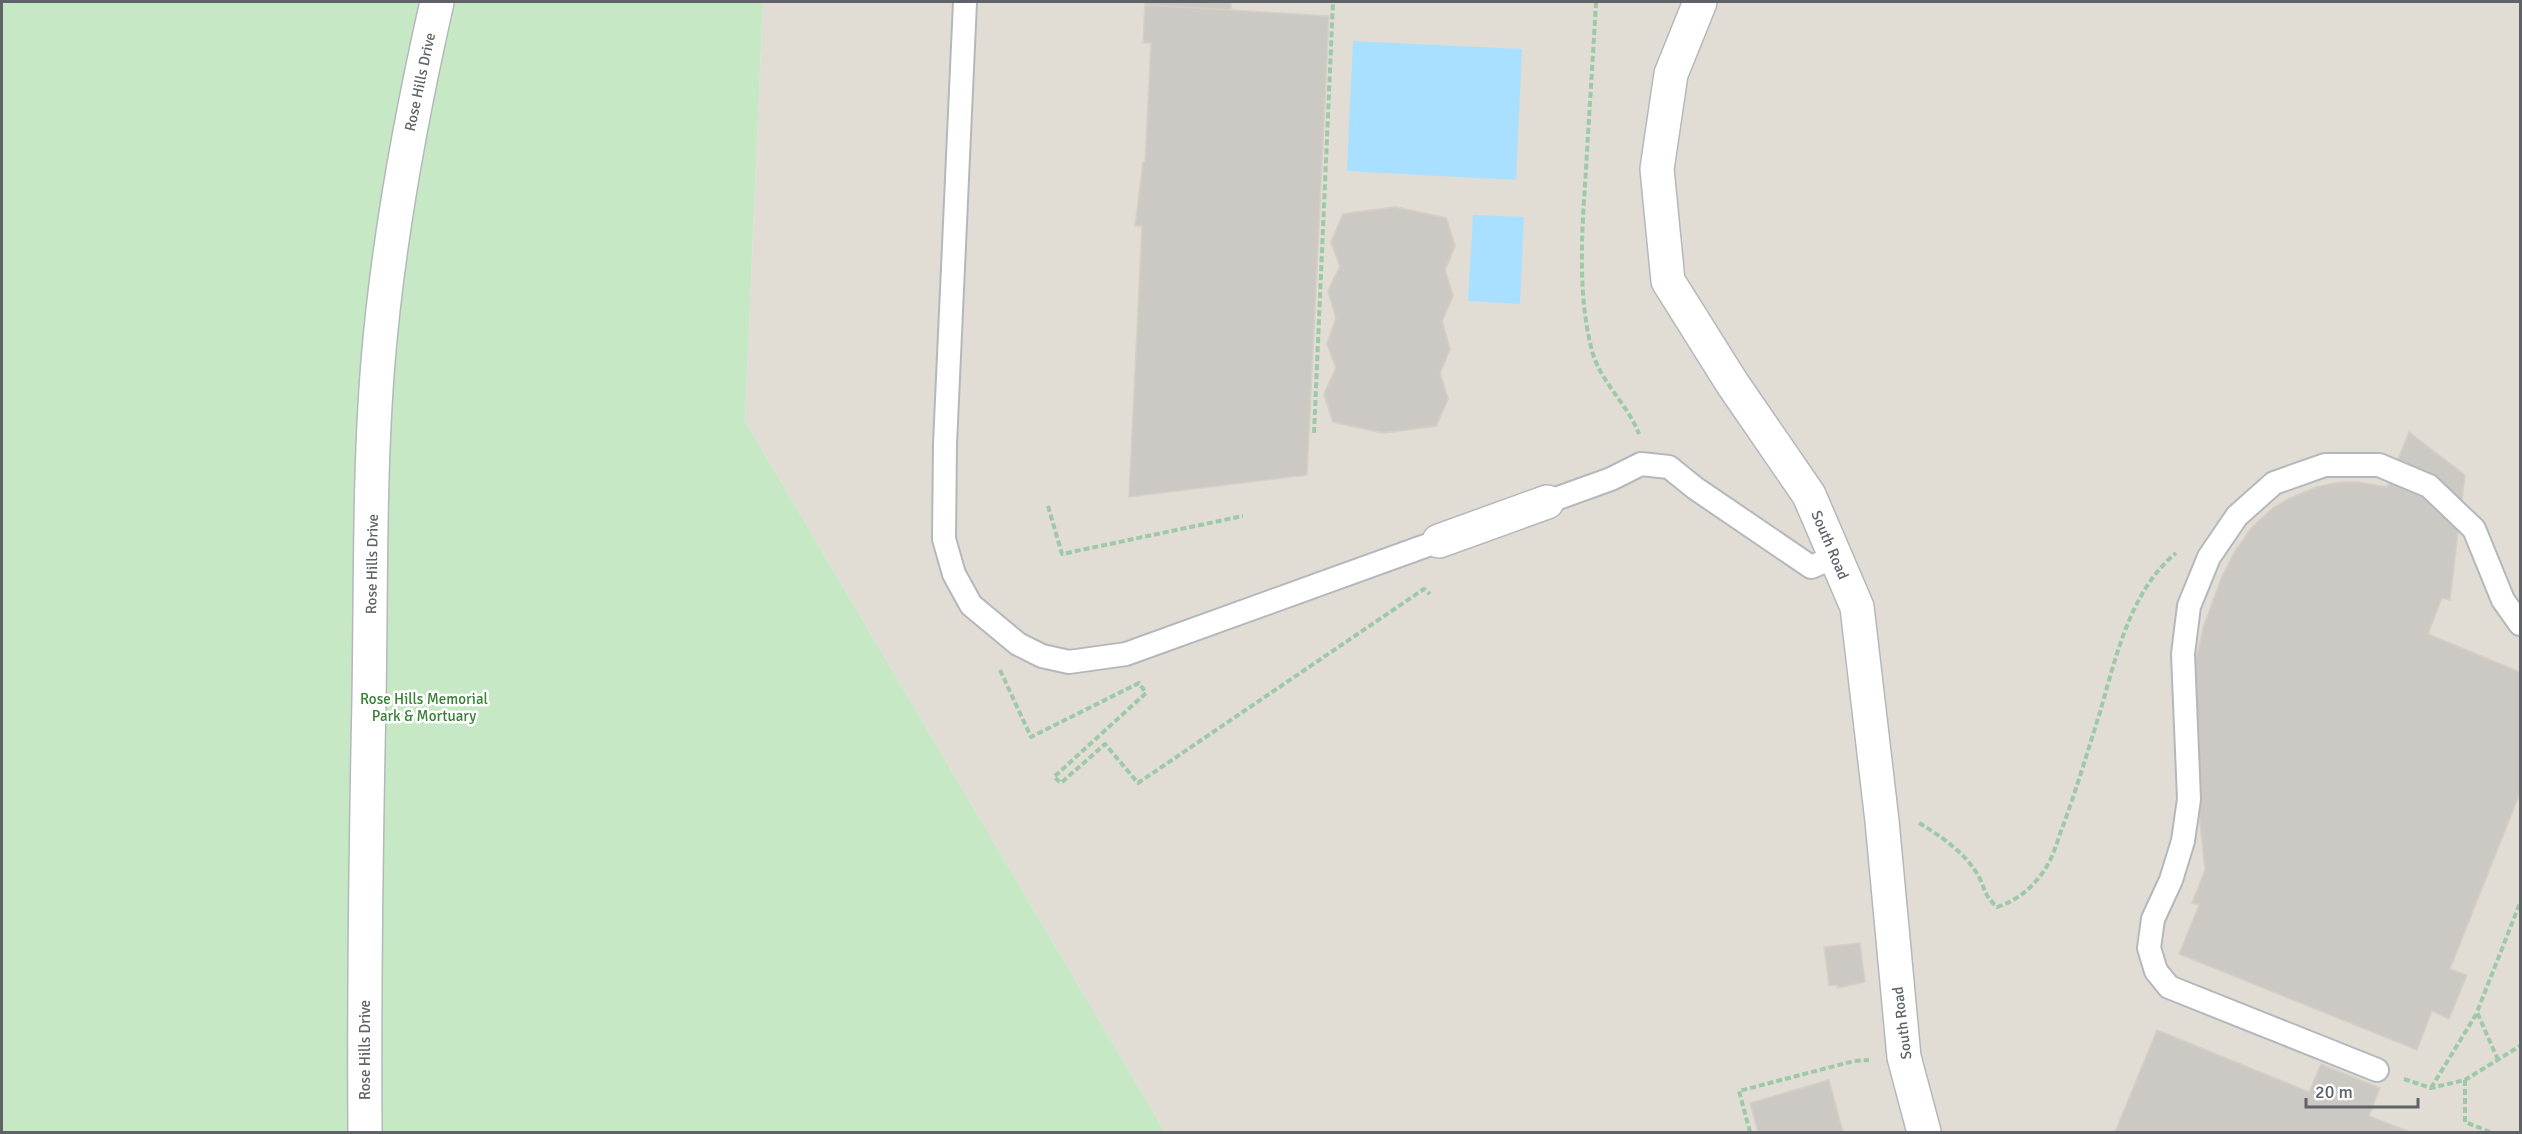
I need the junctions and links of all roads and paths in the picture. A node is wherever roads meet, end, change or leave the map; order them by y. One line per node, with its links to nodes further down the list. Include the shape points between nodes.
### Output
1 (437, 2): 26 (street, Rose Hills Drive, via 409,128 378,362 364,952)
2 (965, 2): 11 (lane, via 945,539 954,574 971,604 1018,644 1042,656 1069,662 1107,657 1126,654)
3 (1333, 2): 6 (path)
4 (1596, 2): 7 (path, via 1582,266 1585,312 1593,352 1606,384 1625,406)
5 (1701, 2): 12 (street, South Road, via 1671,74 1657,170 1668,280 1809,495)
6 (1314, 433)
7 (1650, 465): 8 (lane, via 1641,464); 12 (lane, via 1670,467 1810,567)
8 (1547, 502): 11 (street)
9 (1048, 506): 10 (path, via 1062,554)
10 (1243, 516)
11 (1439, 541)
12 (1835, 557): 17 (street, South Road, via 1857,607)
13 (2209, 557): 15 (lane, via 2237,516 2274,483 2325,465 2379,465 2429,486 2474,529 2503,600); 17 (path, via 2176,553 2151,581 2121,640 2055,848 2048,865 2024,893 1996,907 1986,898 1979,876 1965,858 1933,832 1915,820); 23 (lane, via 2189,606 2183,654 2189,799 2185,831 2171,880 2153,919 2149,948 2156,971 2169,987)
14 (1430, 594): 16 (path, via 1424,589 1138,783 1105,744 1061,783 1054,777 1146,693 1139,684 1031,737)
15 (2520, 624)
16 (995, 661)
17 (1882, 821): 28 (street, South Road, via 1904,1057)
18 (2520, 903): 19 (path)
19 (2477, 1012): 22 (path); 25 (path)
20 (2520, 1046): 22 (path)
21 (1875, 1059): 27 (path, via 1739,1091)
22 (2498, 1060): 24 (path)
23 (2377, 1070): 25 (path)
24 (2465, 1080): 25 (path); 29 (path, via 2465,1122)
25 (2431, 1088)
26 (365, 1132)
27 (1750, 1132)
28 (1924, 1132)
29 (2490, 1132)

